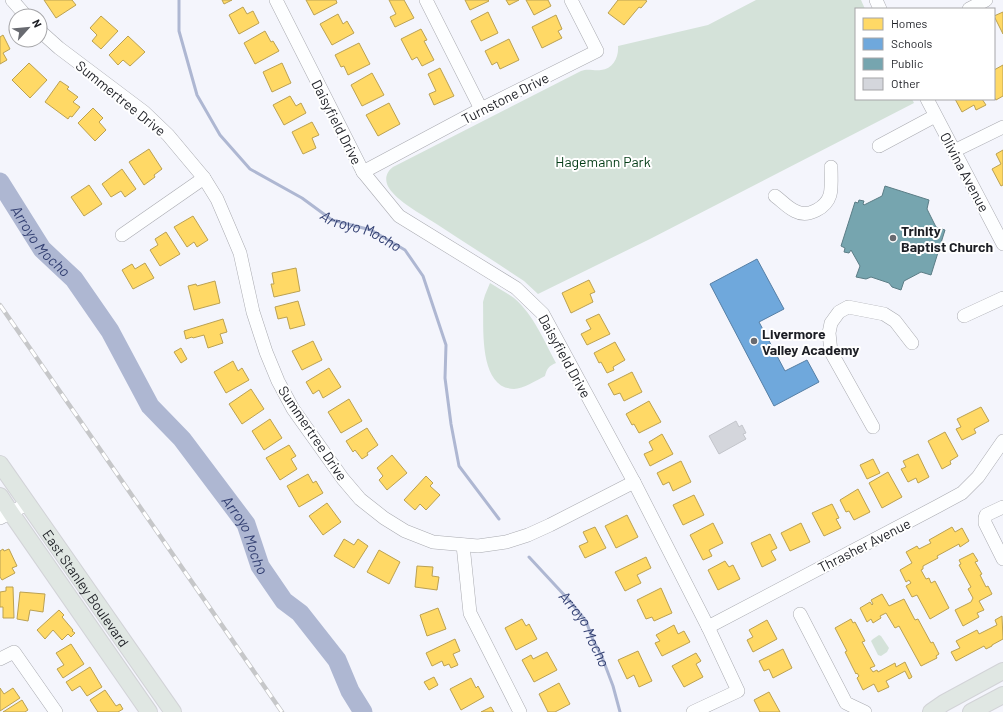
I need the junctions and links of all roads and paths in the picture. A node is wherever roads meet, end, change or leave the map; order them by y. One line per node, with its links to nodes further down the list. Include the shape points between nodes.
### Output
1 (12, 0): 6 (street)
2 (276, 0): 16 (street, Daisyfield Drive)
3 (426, 0): 10 (street)
4 (571, 0): 10 (street, Turnstone Drive, via 597,52)
5 (986, 0): 7 (street)
6 (19, 8)
7 (971, 8)
8 (48, 38): 17 (street, Summertree Drive, via 144,112 168,135)
9 (928, 100): 11 (street, Olivina Avenue)
10 (481, 109): 16 (street, Turnstone Drive)
11 (936, 116): 13 (street); 14 (street, Olivina Avenue)
12 (1003, 127): 14 (street)
13 (879, 146)
14 (954, 152): 20 (street, Olivina Avenue)
15 (831, 167): 18 (street, via 830,194 825,205 816,211 804,214 796,212)
16 (363, 172): 27 (street, Daisyfield Drive, via 399,216 516,288 543,314)
17 (204, 178): 19 (street); 32 (street, Summertree Drive, via 217,199 240,253 253,312 266,352 278,381 302,422 360,499 384,518 405,531 433,542)
18 (776, 196)
19 (122, 235)
20 (1003, 244)
21 (1003, 298): 22 (street)
22 (964, 316)
23 (912, 343): 24 (street, via 895,321 884,314 848,307 839,312 830,323 831,352)
24 (873, 427)
25 (1003, 441): 35 (street, Thrasher Avenue, via 978,478 962,493)
26 (0, 464): 29 (main road, East Stanley Boulevard)
27 (634, 482): 32 (street, Summertree Drive, via 528,535 506,542 478,546); 35 (street, Daisyfield Drive)
28 (0, 496): 31 (main road, East Stanley Boulevard)
29 (27, 504): 31 (street); 42 (main road, East Stanley Boulevard)
30 (1003, 507): 33 (street, via 986,515 985,523)
31 (5, 515): 41 (main road, East Stanley Boulevard)
32 (463, 545): 43 (street, via 470,613)
33 (1003, 559)
34 (800, 614): 39 (street)
35 (708, 627): 44 (street, Daisyfield Drive, via 738,690)
36 (0, 659): 40 (street, via 14,652)
37 (1003, 671): 46 (main road)
38 (1003, 695): 47 (main road)
39 (842, 708): 45 (street)
40 (56, 712)
41 (149, 712)
42 (173, 712)
43 (520, 712)
44 (693, 712)
45 (865, 712)
46 (931, 712)
47 (971, 712)

